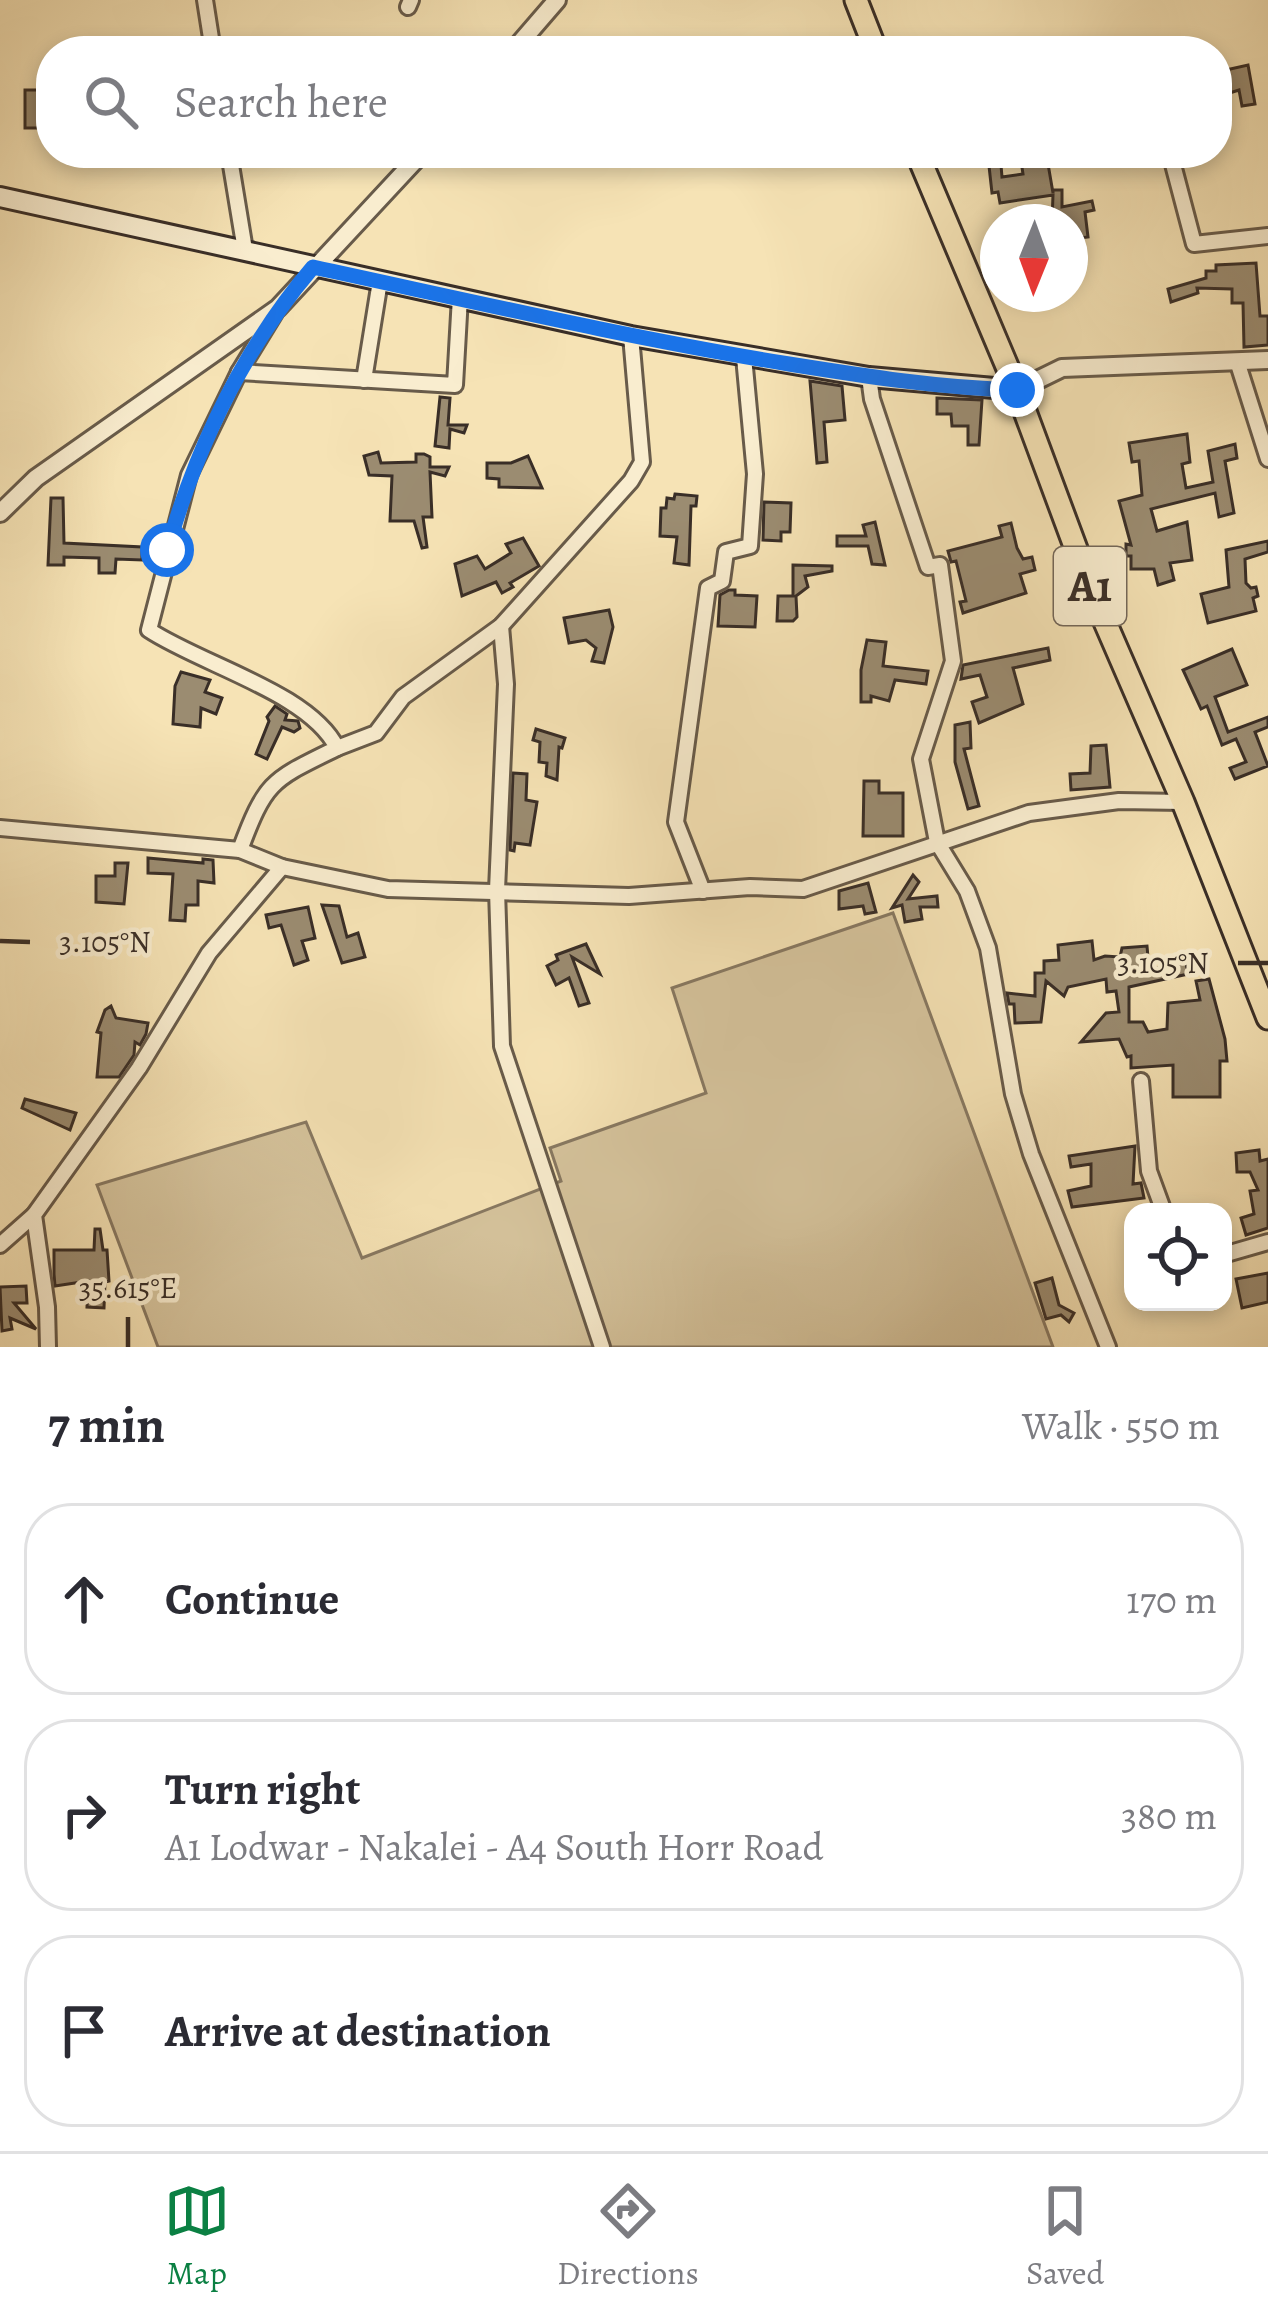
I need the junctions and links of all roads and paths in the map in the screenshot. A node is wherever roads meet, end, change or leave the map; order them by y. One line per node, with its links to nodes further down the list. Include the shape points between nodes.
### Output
1 (205, 0): 4 (street)
2 (557, 0): 5 (street)
3 (856, 0): 6 (highway)
4 (211, 36)
5 (526, 36)
6 (870, 36)
7 (231, 168): 13 (street)
8 (408, 168): 14 (street)
9 (923, 168): 25 (highway, A1)
10 (1174, 168): 12 (street, via 1194,244)
11 (0, 196): 13 (main road)
12 (1268, 236)
13 (245, 250): 14 (main road)
14 (313, 267): 15 (main road); 17 (street)
15 (380, 281): 16 (main road); 24 (street)
16 (460, 297): 18 (main road); 24 (street, via 455,386)
17 (278, 308): 22 (street); 27 (street, via 36,478)
18 (631, 337): 19 (main road); 28 (street, via 642,462)
19 (744, 357): 23 (main road); 36 (street, via 754,474 750,546 727,552 722,581 708,588 676,822)
20 (1268, 360): 21 (street)
21 (1237, 361): 25 (street, via 1062,368); 26 (street)
22 (239, 372): 24 (street); 29 (street, via 189,475 149,630 261,684 327,729)
23 (869, 376): 25 (main road); 32 (street, via 928,567 940,565 950,622 953,661 921,759)
24 (364, 380)
25 (1017, 390): 30 (highway, A1)
26 (1268, 459)
27 (0, 513)
28 (501, 626): 29 (street, via 403,697 376,733); 35 (street)
29 (337, 748): 33 (street, via 278,778)
30 (1183, 802): 32 (street, via 1049,808); 37 (highway, A1)
31 (0, 828): 33 (street)
32 (938, 842): 36 (street, via 803,889); 46 (street, via 968,891 988,948 1019,1114)
33 (240, 850): 34 (street)
34 (282, 867): 35 (street, via 388,889); 40 (street, via 209,953)
35 (497, 890): 36 (street); 45 (street, via 502,1046)
36 (703, 890)
37 (1268, 1018)
38 (1141, 1081): 39 (street, via 1149,1172)
39 (1161, 1203)
40 (34, 1215): 42 (street); 44 (street)
41 (1268, 1242): 43 (street)
42 (0, 1245)
43 (1232, 1252)
44 (48, 1347)
45 (602, 1347)
46 (1108, 1347)

